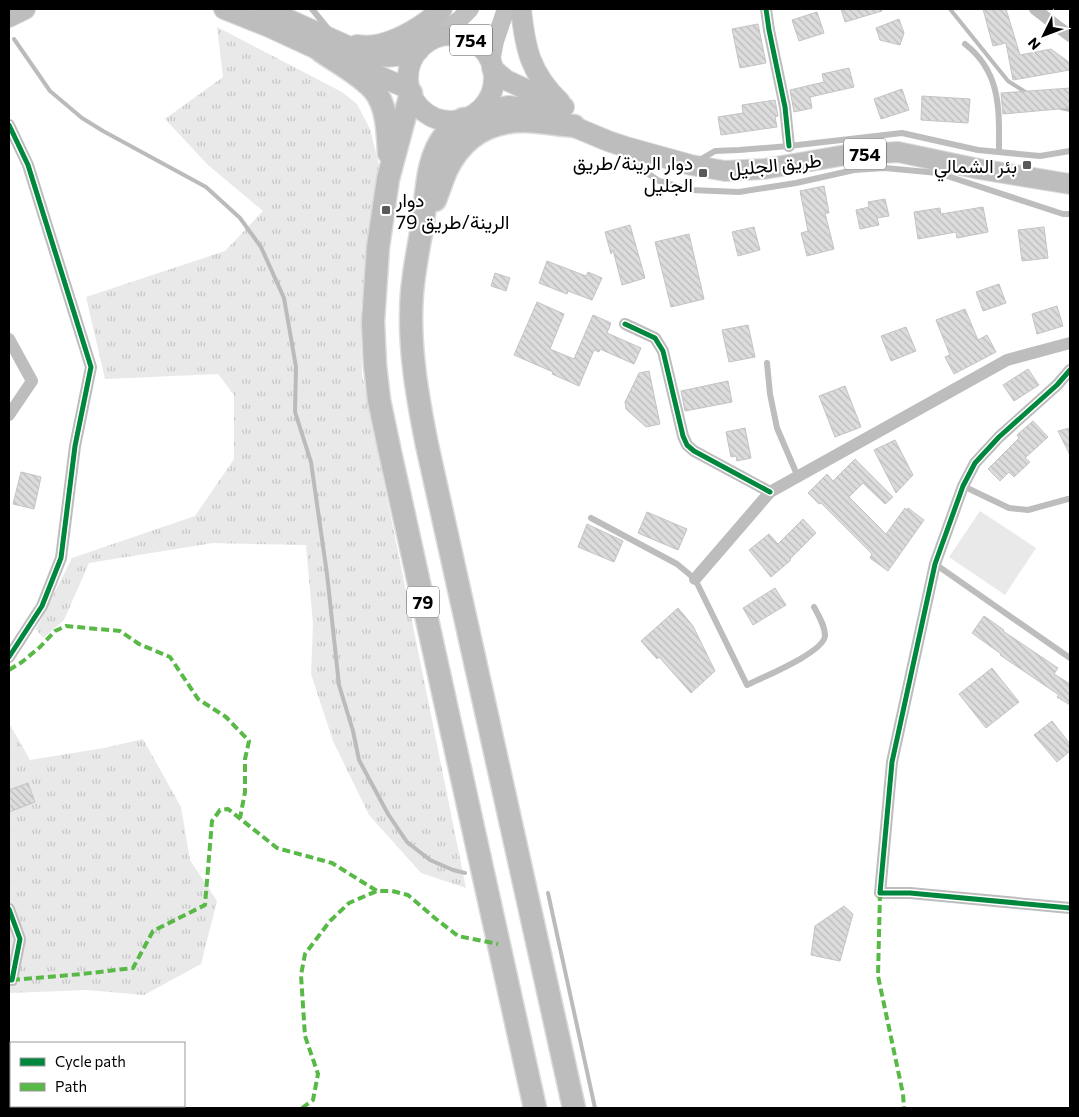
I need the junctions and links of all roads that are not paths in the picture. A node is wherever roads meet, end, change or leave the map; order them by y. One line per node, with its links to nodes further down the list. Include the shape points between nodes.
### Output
1 (25, 9): 11 (main road)
2 (224, 9): 15 (main road, 754, via 269,28)
3 (265, 9): 15 (main road, 754)
4 (312, 9): 15 (lane)
5 (442, 9): 15 (main road, via 394,40)
6 (470, 9): 14 (main road)
7 (506, 9): 16 (main road, via 495,41)
8 (521, 9): 19 (main road, via 531,62 549,91)
9 (766, 9): 22 (street, via 785,106)
10 (1035, 9): 12 (street)
11 (9, 17)
12 (1070, 36)
13 (965, 44): 24 (lane, via 984,64 995,90 999,109)
14 (424, 46): 15 (main road, 754, via 385,58); 16 (main road, 754, via 436,38 463,37 479,46); 17 (main road, via 410,65)
15 (336, 47): 17 (main road, 754); 27 (highway, via 375,91 387,126)
16 (492, 65): 18 (main road, 754, via 494,83 490,95); 19 (main road, 754, via 506,80)
17 (410, 91): 18 (main road, 754, via 418,106 431,116 447,121); 27 (highway, 79)
18 (471, 116): 19 (main road, 754, via 518,106); 30 (highway, 79, via 446,135 436,151)
19 (573, 119): 21 (main road, 754); 25 (main road, 754, via 605,127); 30 (highway, via 501,124 470,138 446,172)
20 (9, 125): 45 (street, via 28,164 91,367 75,446 61,558 42,606)
21 (608, 141): 25 (main road, 754); 29 (lane, via 659,180 691,190 739,192 854,170 885,168 938,173)
22 (789, 146): 24 (lane, via 902,133); 26 (lane, via 715,151)
23 (1070, 151): 24 (lane, via 1040,156)
24 (999, 152)
25 (659, 156): 26 (main road, طريق الجليل / 754)
26 (691, 165): 28 (main road, طريق الجليل / 754, via 725,171 764,169 846,155 898,152)
27 (390, 168): 50 (highway, 79, via 378,247 373,322 379,400)
28 (1070, 184)
29 (1070, 214)
30 (420, 240): 51 (highway, 79, via 412,294 417,395)
31 (626, 324): 39 (street, via 655,338 663,351 687,445)
32 (9, 339): 36 (street, via 32,381)
33 (1070, 344): 37 (street, via 1007,360)
34 (768, 363): 37 (lane, via 777,428)
35 (1070, 370): 38 (street, via 974,463)
36 (9, 415)
37 (798, 477): 39 (street)
38 (962, 486): 40 (lane, via 1010,508 1028,510); 42 (street)
39 (770, 492): 43 (street)
40 (1068, 499)
41 (591, 518): 43 (lane, via 677,564)
42 (935, 564): 46 (lane); 47 (street, via 892,762 880,893)
43 (695, 579): 44 (lane, via 747,685 807,656 820,646 825,638 824,627)
44 (814, 607)
45 (9, 657)
46 (1070, 658)
47 (1070, 908)
48 (9, 909): 49 (street, via 20,939 12,980)
49 (9, 980)
50 (535, 1108)
51 (574, 1108)

